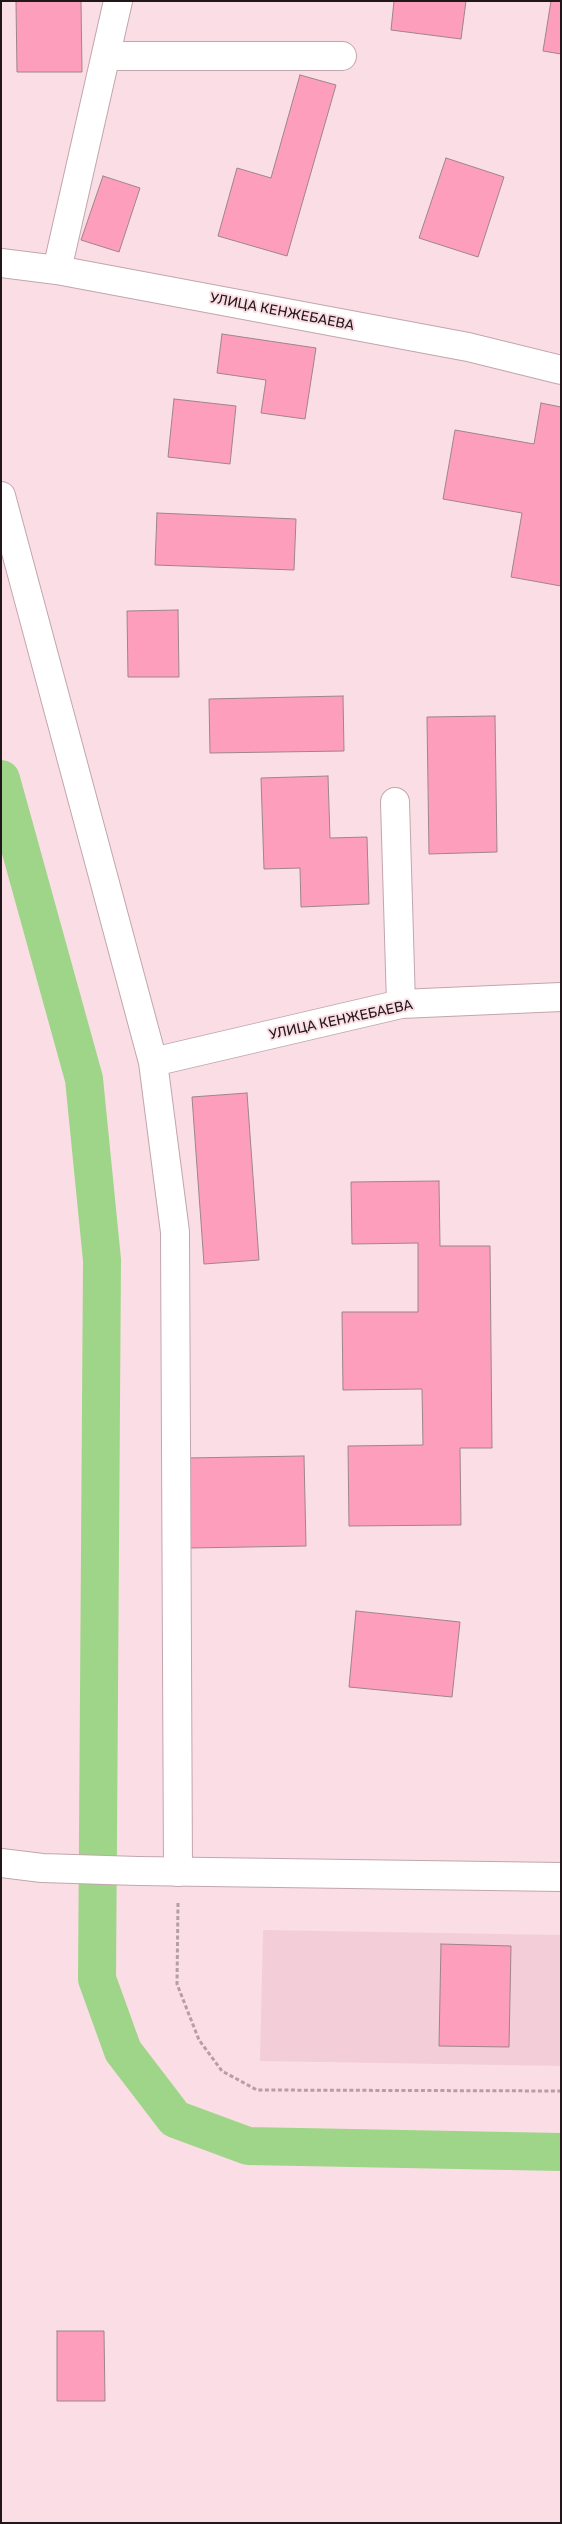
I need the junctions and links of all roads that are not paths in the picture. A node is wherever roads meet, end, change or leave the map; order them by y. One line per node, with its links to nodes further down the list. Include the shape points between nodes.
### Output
1 (118, 1): 2 (street)
2 (106, 56): 3 (street); 5 (street)
3 (342, 56)
4 (1, 263): 5 (street, УЛИЦА КЕНЖЕБАЕВА)
5 (57, 270): 6 (street, УЛИЦА КЕНЖЕБАЕВА, via 468,347)
6 (561, 370)
7 (1, 496): 11 (street)
8 (395, 802): 10 (street)
9 (561, 997): 10 (street, УЛИЦА КЕНЖЕБАЕВА)
10 (401, 1004): 11 (street, УЛИЦА КЕНЖЕБАЕВА)
11 (153, 1062): 13 (street, via 175,1232)
12 (1, 1863): 13 (street, via 42,1868)
13 (178, 1872): 14 (street)
14 (561, 1877)

